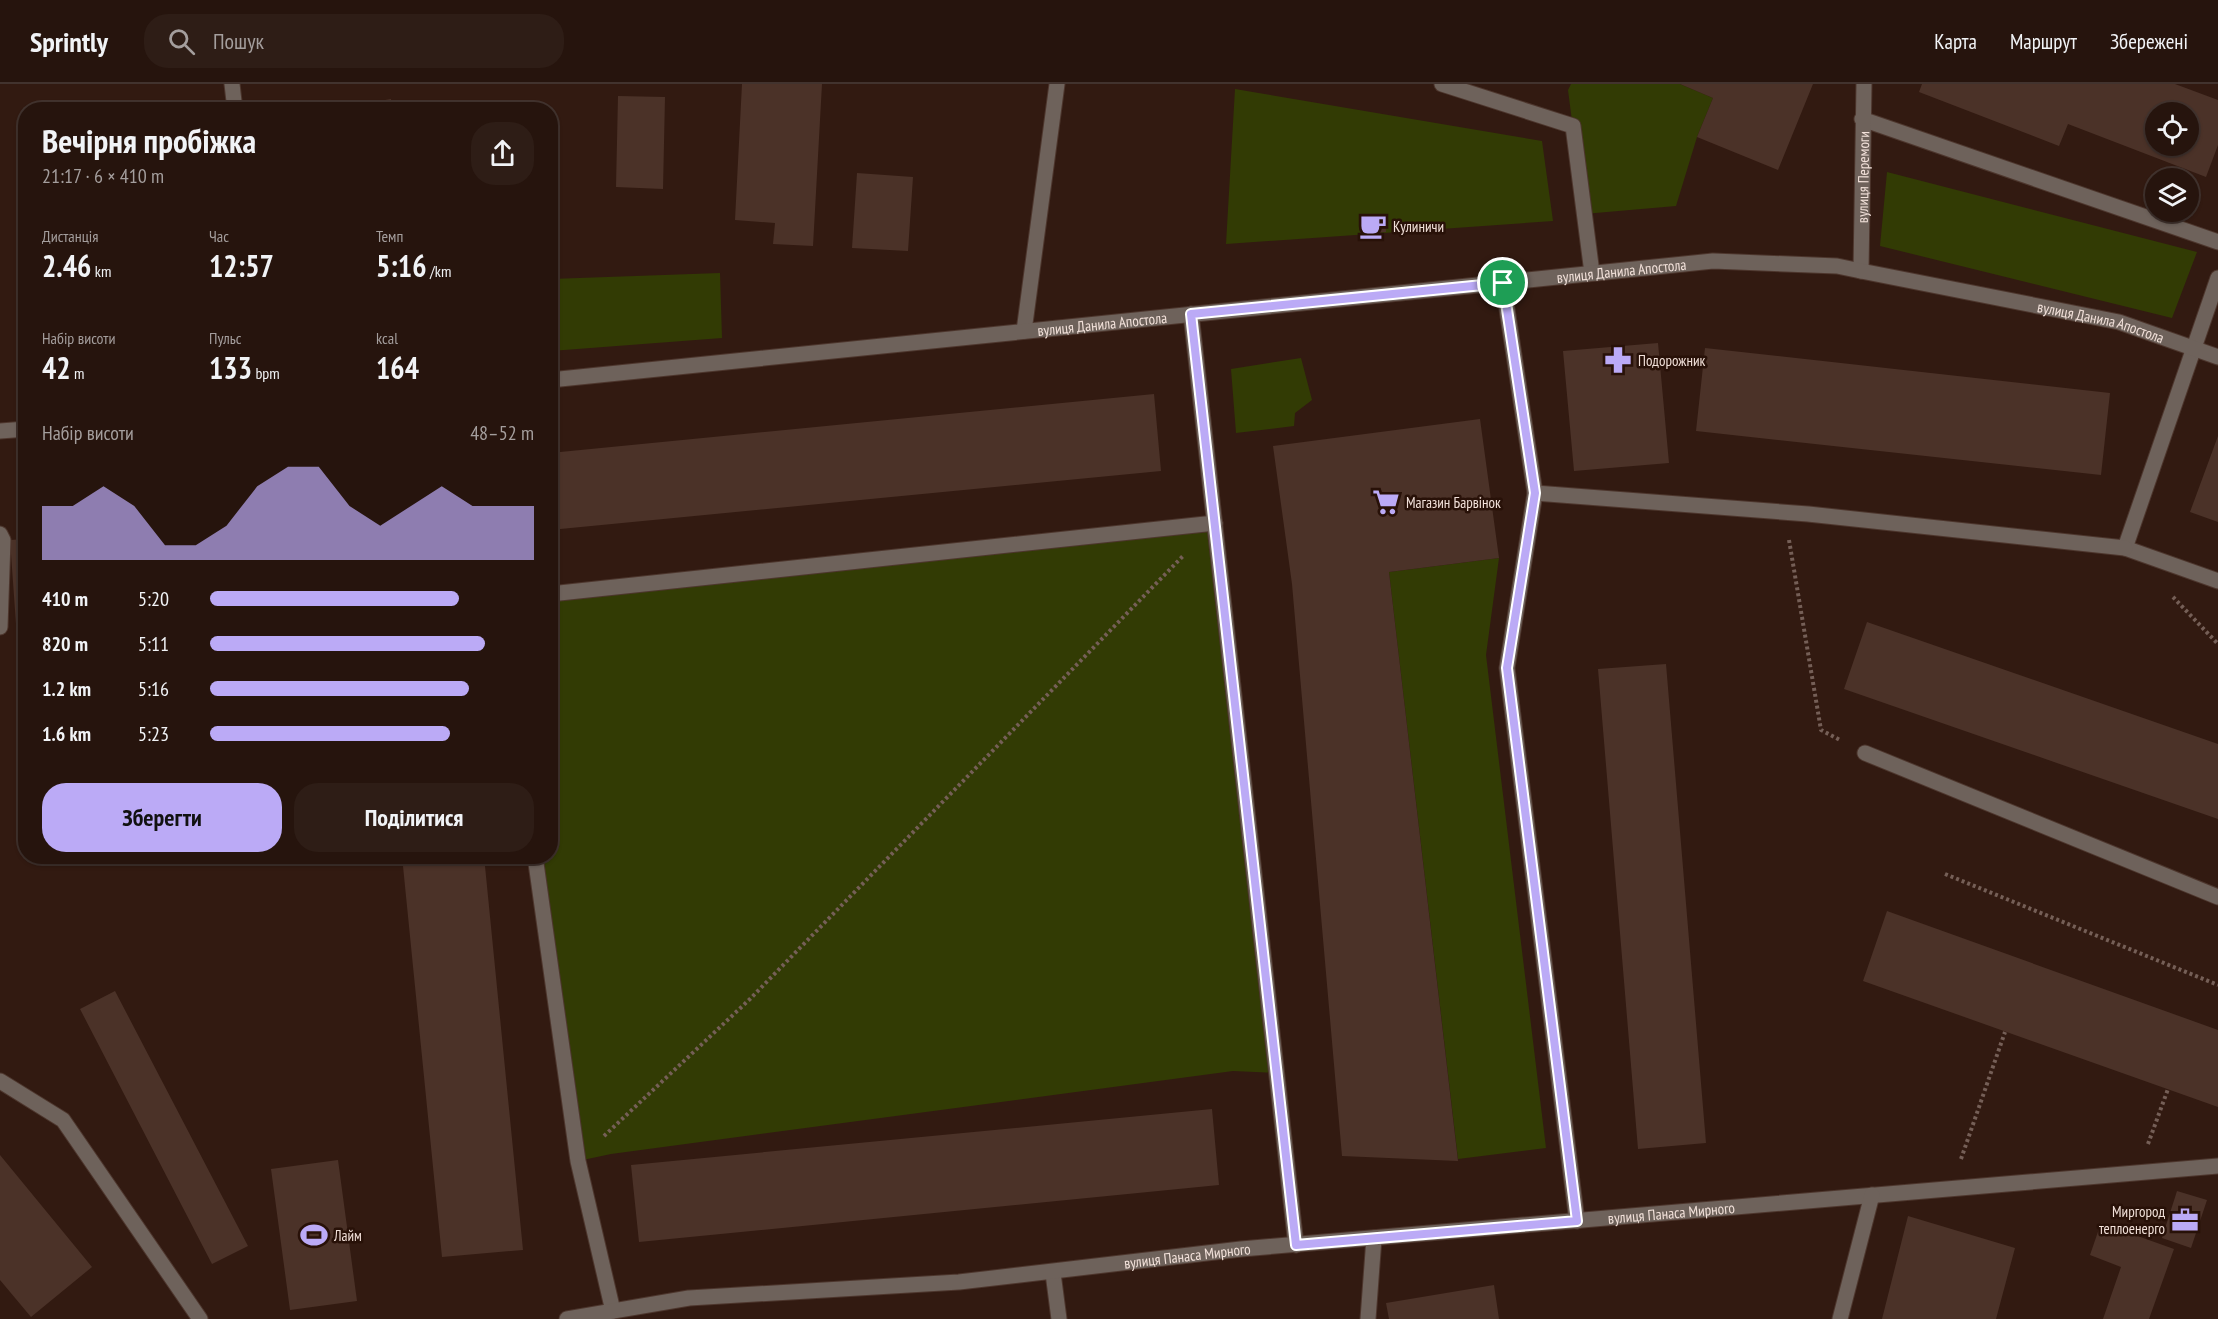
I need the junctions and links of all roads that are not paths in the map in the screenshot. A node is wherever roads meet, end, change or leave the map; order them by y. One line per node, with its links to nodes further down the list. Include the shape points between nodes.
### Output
1 (232, 84): 5 (street)
2 (1057, 84): 13 (street)
3 (1442, 84): 9 (street, via 1573,126)
4 (1864, 84): 6 (street, вулиця Перемоги)
5 (234, 102)
6 (1862, 119): 7 (street); 8 (street, вулиця Перемоги)
7 (2218, 242)
8 (1862, 271): 9 (street, вулиця Данила Апостола, via 1837,266 1713,261); 14 (street, вулиця Данила Апостола, via 2119,322)
9 (1592, 273): 11 (street, вулиця Данила Апостола)
10 (2218, 278): 14 (street)
11 (1503, 283): 12 (street, вулиця Данила Апостола); 19 (street)
12 (1191, 314): 13 (street, вулиця Данила Апостола); 20 (street)
13 (1024, 331): 16 (street, вулиця Данила Апостола)
14 (2193, 348): 15 (street, вулиця Данила Апостола); 22 (street)
15 (2218, 357)
16 (558, 379)
17 (18, 430): 18 (street)
18 (0, 431)
19 (1535, 493): 22 (street, via 1785,513); 32 (street, via 1507,668)
20 (1215, 523): 24 (street); 34 (street)
21 (0, 534): 25 (street)
22 (2125, 548): 23 (street)
23 (2218, 581)
24 (558, 593)
25 (0, 627)
26 (1865, 753): 28 (street)
27 (536, 864): 36 (street, via 578,1161)
28 (2218, 897)
29 (0, 1081): 37 (street, via 63,1120)
30 (2218, 1166): 31 (street, вулиця Панаса Мирного)
31 (1872, 1195): 32 (street, вулиця Панаса Мирного); 41 (street)
32 (1577, 1221): 33 (street, вулиця Панаса Мирного)
33 (1374, 1238): 34 (street, вулиця Панаса Мирного); 40 (street)
34 (1296, 1245): 35 (street, вулиця Панаса Мирного)
35 (1053, 1273): 36 (street, вулиця Панаса Мирного, via 689,1298); 39 (street)
36 (613, 1311): 38 (street, вулиця Панаса Мирного)
37 (200, 1319)
38 (567, 1319)
39 (1059, 1319)
40 (1368, 1319)
41 (1840, 1319)

